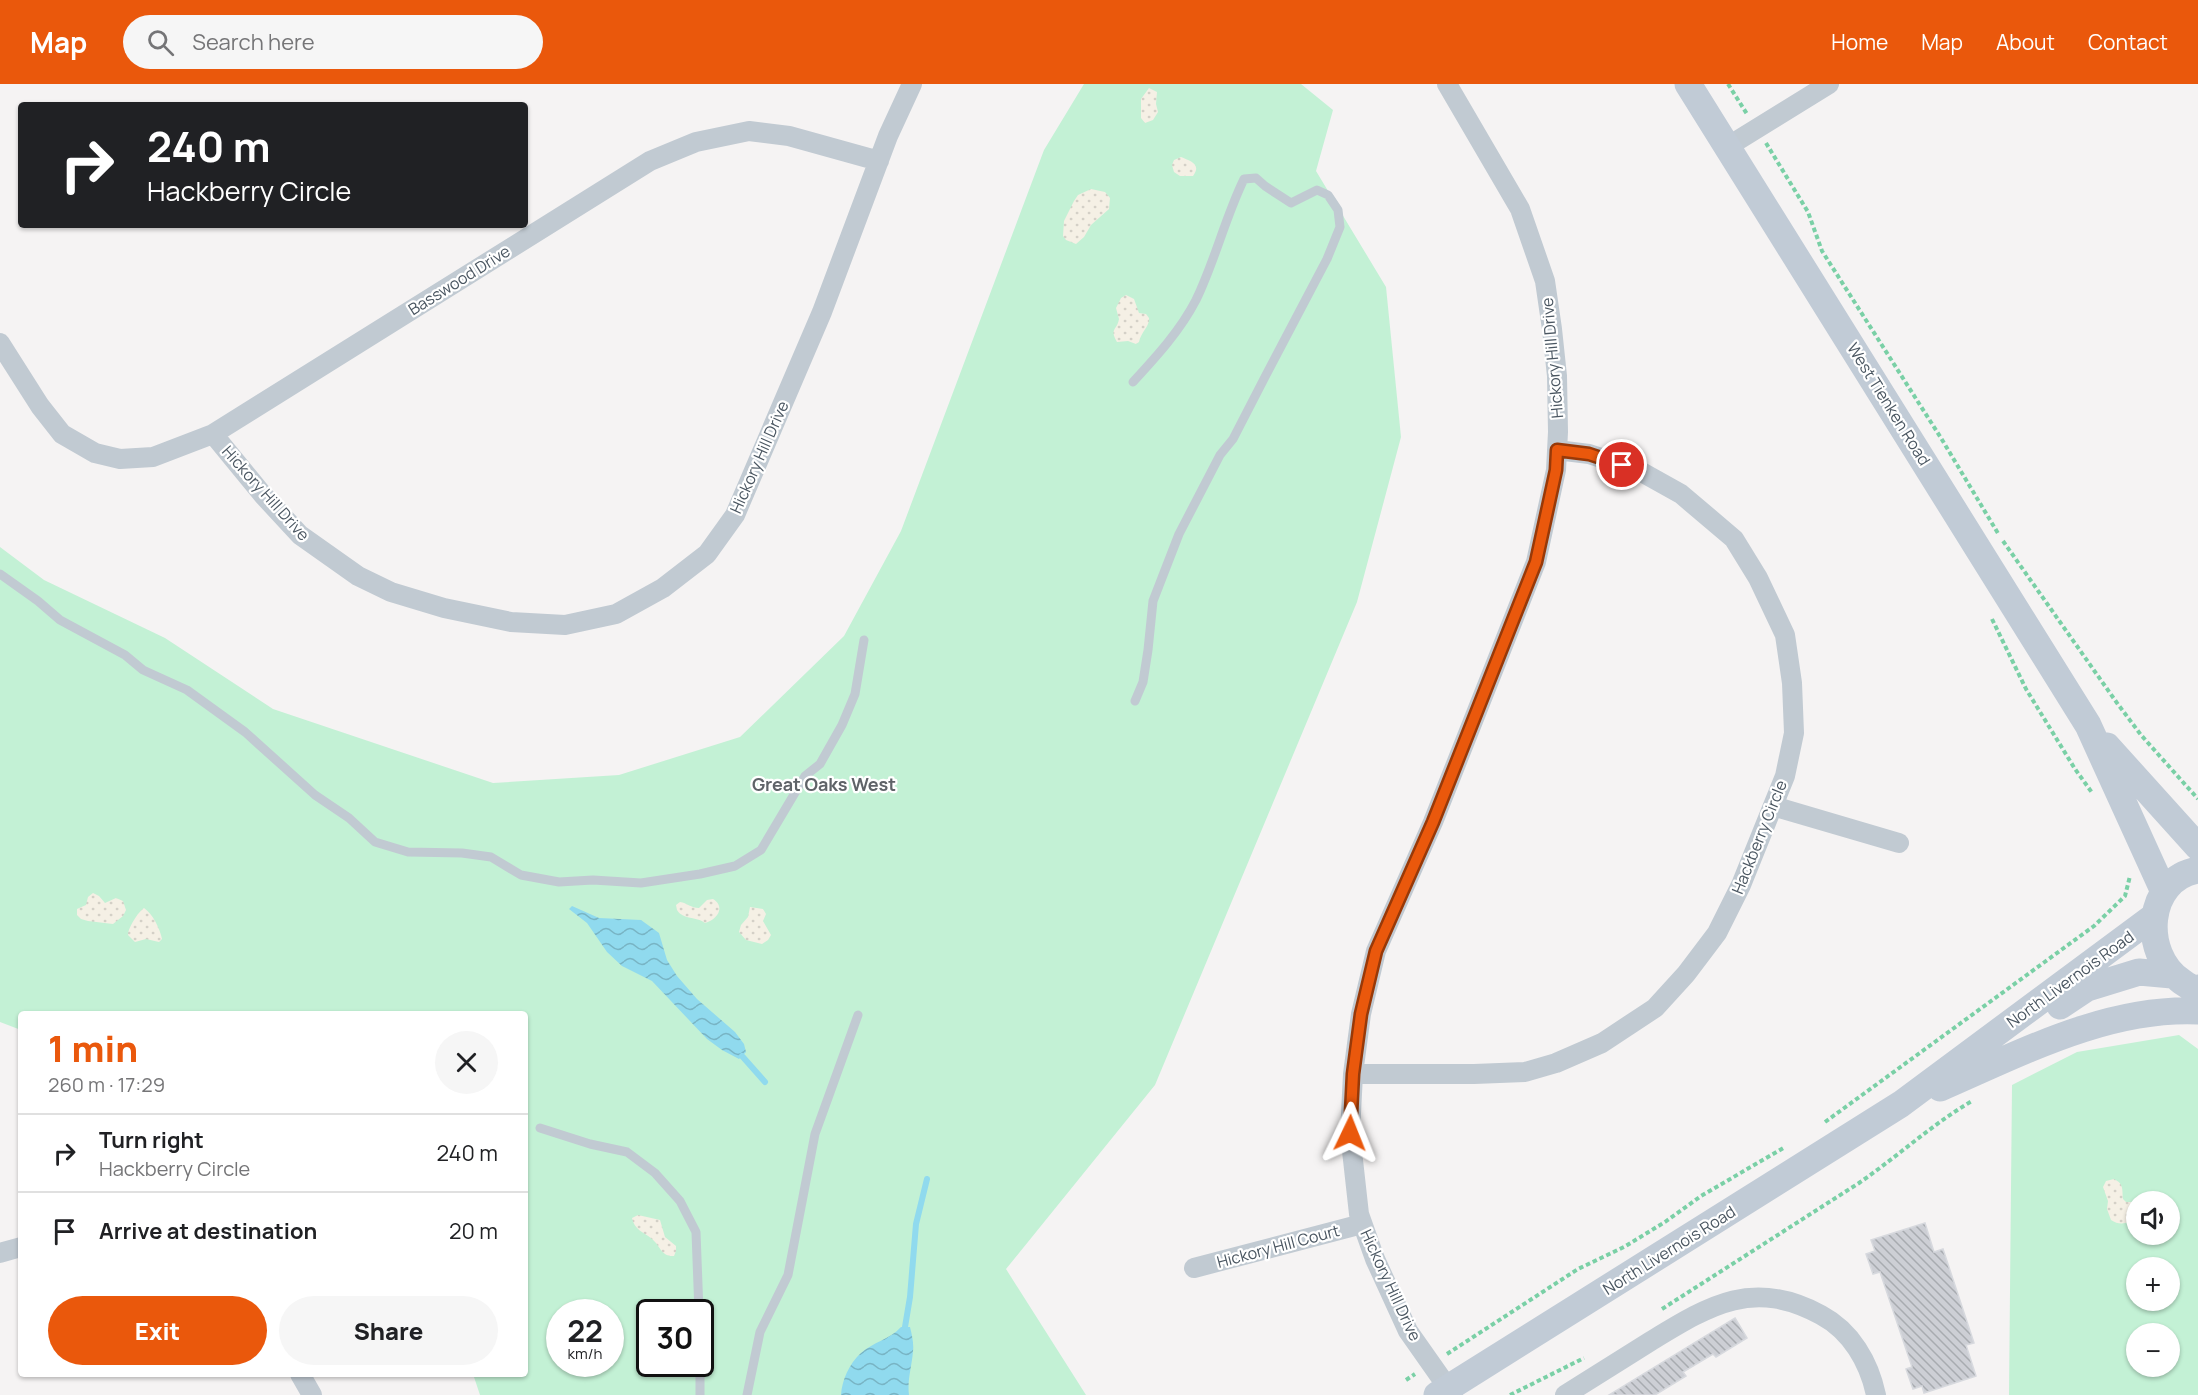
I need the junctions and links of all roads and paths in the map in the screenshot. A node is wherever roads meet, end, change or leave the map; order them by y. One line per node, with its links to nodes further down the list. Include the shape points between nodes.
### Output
1 (912, 84): 8 (street, Hickory Hill Drive)
2 (1447, 84): 12 (street, Hickory Hill Drive, via 1520,209 1545,280 1557,375)
3 (1688, 84): 7 (main road, West Tienken Road)
4 (1728, 84): 6 (path)
5 (1829, 84): 6 (street)
6 (1757, 129): 7 (street); 19 (path, via 1808,212 1822,251 2003,542 2116,703)
7 (1727, 147): 17 (main road, West Tienken Road)
8 (879, 161): 11 (street, Basswood Drive, via 789,136 749,131 696,142 650,162); 11 (street, Hickory Hill Drive, via 822,312 735,514 707,555 663,588 616,614 565,625 511,622 391,592 358,576 300,535)
9 (0, 343): 11 (street, Basswood Drive, via 62,434 95,453 120,459 153,457)
10 (1133, 382): 16 (lane, via 1166,345 1195,301 1244,179 1256,178 1291,203 1317,190 1328,195 1338,210 1340,227 1233,439 1220,455 1179,534 1153,601 1143,682)
11 (213, 434)
12 (1557, 450): 20 (street, Hackberry Circle, via 1589,454 1638,470 1681,494 1734,540 1758,578 1785,636 1792,683 1794,733 1785,776); 30 (street, Hickory Hill Drive, via 1536,562 1433,822 1376,951 1361,1014)
13 (0, 574): 15 (lane, via 60,620 125,655 143,670 188,690 236,725 375,842 408,852 491,856 521,875 559,882 641,883 700,874 735,866 761,850 805,776 820,764 842,725 855,694)
14 (1992, 617): 18 (path, via 2026,689)
15 (864, 640)
16 (1135, 700)
17 (2088, 725): 22 (main road, West Tienken Road); 25 (main road, West Tienken Road)
18 (2093, 795)
19 (2198, 799)
20 (1773, 806): 21 (street); 30 (street, Hackberry Circle, via 1717,933 1655,1008 1602,1043 1524,1072)
21 (1899, 843)
22 (2198, 847)
23 (2129, 867): 34 (path, via 2131,878 2125,896 2094,927)
24 (2198, 870): 25 (main road, via 2176,880)
25 (2164, 892): 26 (main road)
26 (2153, 917): 27 (main road, via 2154,941); 32 (main road, North Livernois Road)
27 (2192, 992): 29 (main road, via 2055,1039); 29 (main road, North Livernois Road, via 2139,972 2087,988 2017,1040)
28 (858, 1015): 51 (lane, via 815,1134 788,1275 760,1332)
29 (1988, 1067): 32 (main road, North Livernois Road)
30 (1353, 1074): 36 (street, Hickory Hill Drive, via 1350,1133)
31 (1976, 1099): 41 (path, via 1932,1126 1885,1165)
32 (1901, 1104): 47 (main road, North Livernois Road)
33 (540, 1128): 40 (lane, via 627,1152 655,1173 680,1201 696,1232)
34 (1815, 1128)
35 (1787, 1146): 43 (path, via 1624,1247 1551,1285)
36 (1362, 1224): 39 (street, Hickory Hill Court); 43 (street, Hickory Hill Drive, via 1408,1331)
37 (18, 1248): 38 (street)
38 (0, 1253)
39 (1194, 1268)
40 (699, 1299)
41 (1657, 1313)
42 (1586, 1357): 52 (path)
43 (1431, 1364): 46 (path); 47 (street, Hickory Hill Drive)
44 (302, 1377): 49 (street)
45 (700, 1377): 50 (lane)
46 (1406, 1380)
47 (1446, 1393)
48 (1569, 1394): 53 (street, via 1697,1313 1739,1298 1772,1297 1799,1303 1826,1317 1847,1335 1864,1357)
49 (312, 1395)
50 (700, 1395)
51 (747, 1395)
52 (1510, 1395)
53 (1876, 1395)

